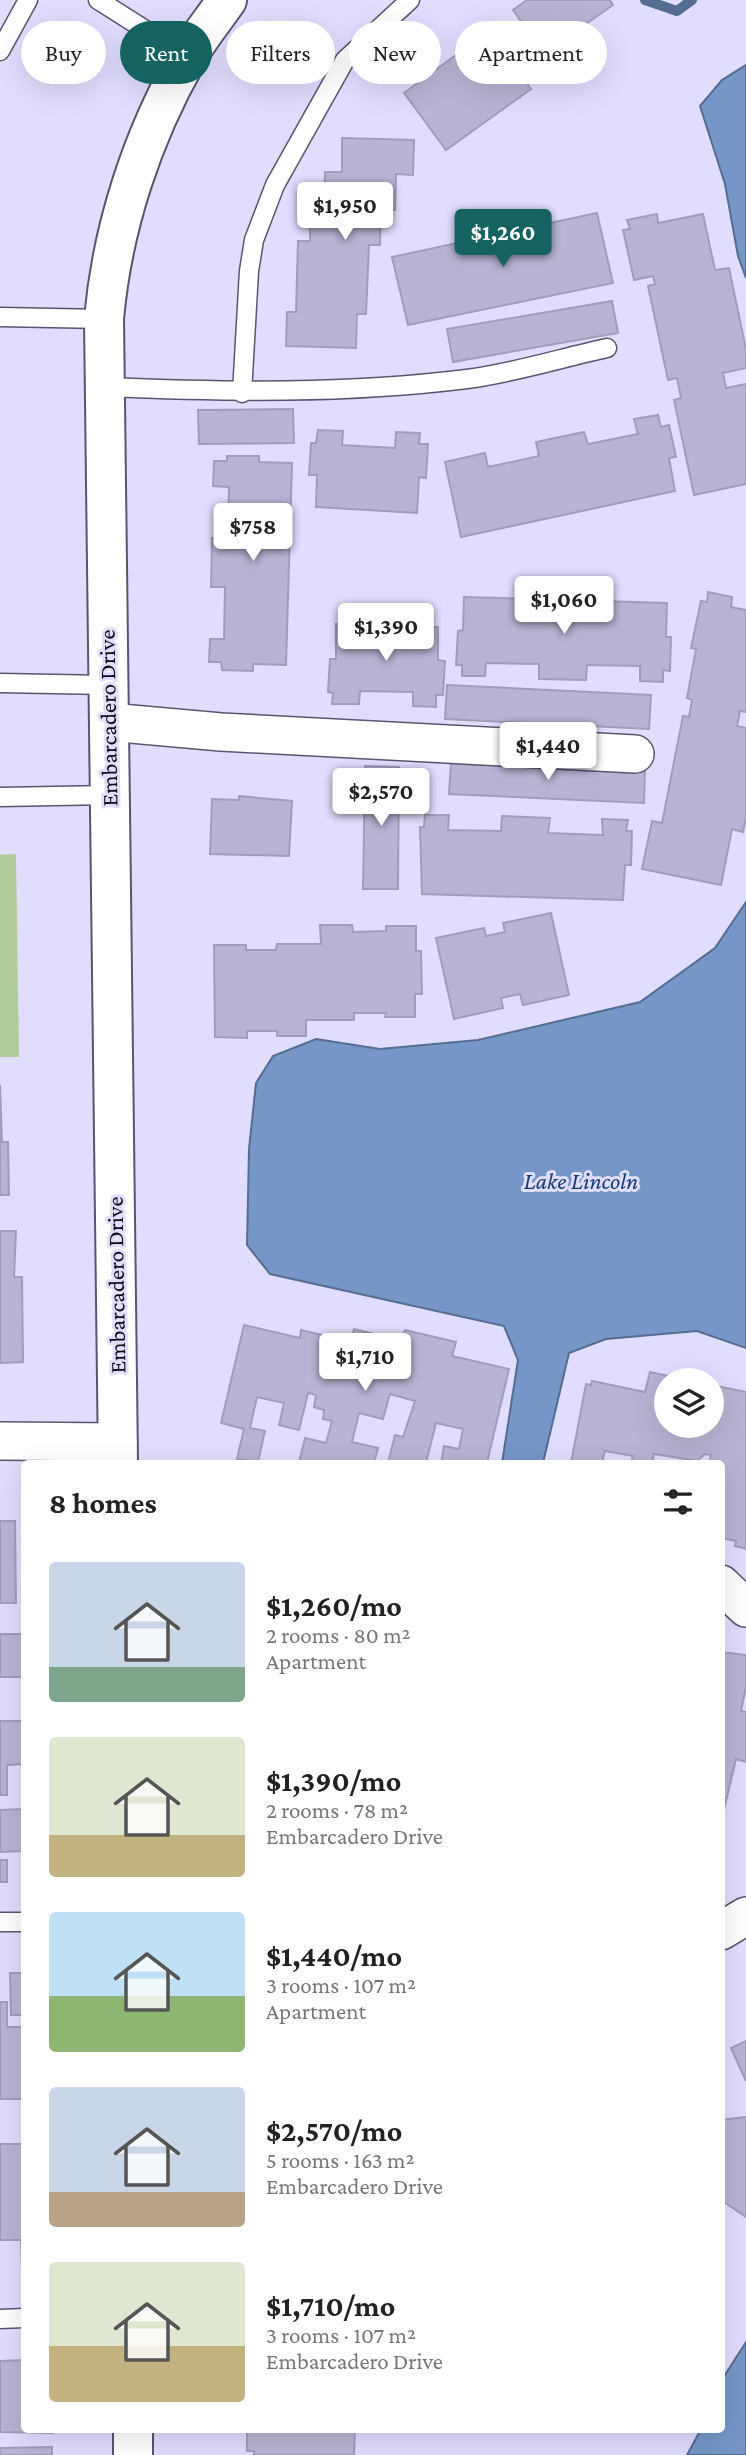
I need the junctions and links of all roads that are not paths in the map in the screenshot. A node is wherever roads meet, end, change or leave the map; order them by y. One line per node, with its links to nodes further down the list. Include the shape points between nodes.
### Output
1 (28, 0): 7 (lane)
2 (98, 0): 5 (lane)
3 (227, 0): 6 (street, Embarcadero Drive)
4 (410, 0): 13 (lane, via 345,60 275,185 254,240 249,271)
5 (131, 21)
6 (212, 22)
7 (0, 51)
8 (174, 84): 10 (street, Embarcadero Drive, via 150,132 127,198)
9 (0, 317): 10 (lane)
10 (104, 319): 12 (street, Embarcadero Drive)
11 (607, 348): 13 (lane, via 469,379)
12 (105, 387): 13 (lane); 15 (street, Embarcadero Drive)
13 (242, 393)
14 (0, 683): 15 (lane)
15 (108, 703): 16 (street, via 233,733); 17 (street, Embarcadero Drive)
16 (635, 754)
17 (110, 795): 18 (lane); 20 (street, Embarcadero Drive)
18 (0, 797)
19 (0, 1441): 20 (street)
20 (118, 1453)
21 (725, 1588): 22 (street)
22 (746, 1608)
23 (746, 1916): 26 (street)
24 (0, 1922): 25 (lane)
25 (21, 1922)
26 (725, 1929)
27 (21, 2318): 28 (lane)
28 (0, 2319)
29 (133, 2433): 30 (street)
30 (133, 2455)

